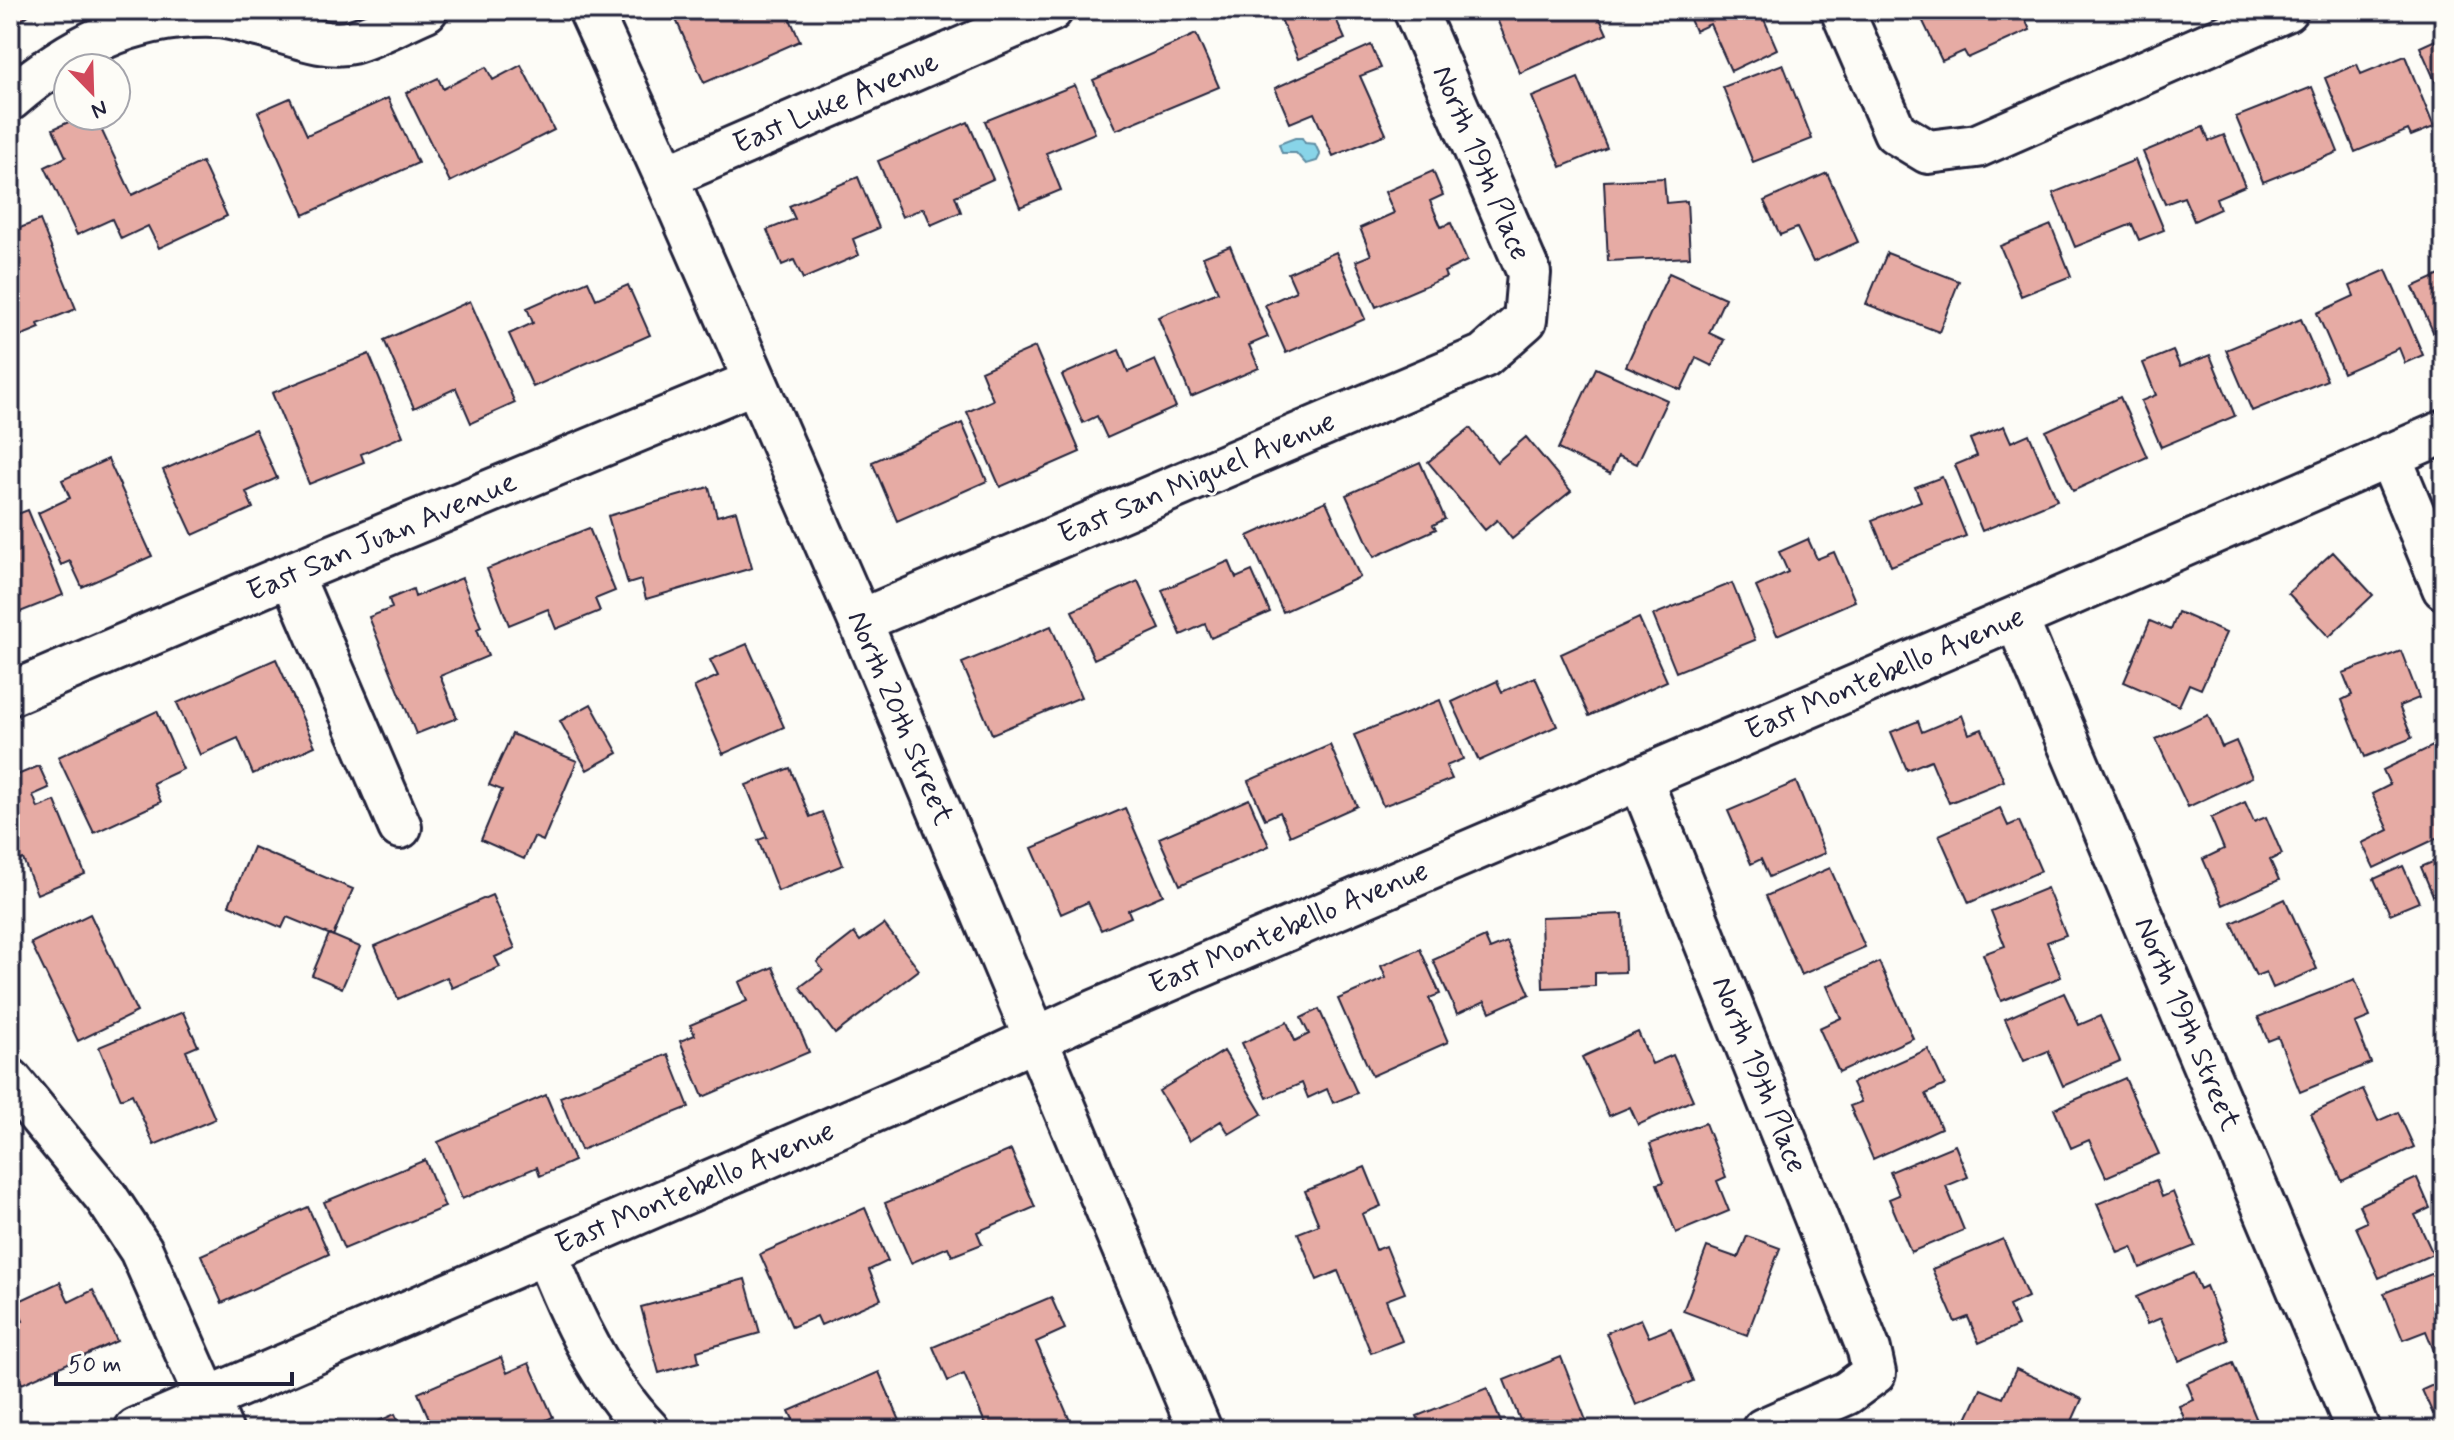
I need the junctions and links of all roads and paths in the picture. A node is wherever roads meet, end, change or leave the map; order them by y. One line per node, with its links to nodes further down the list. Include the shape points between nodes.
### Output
1 (426, 10): 7 (street, via 351,42 325,43 217,16 158,21 76,49)
2 (590, 10): 8 (street, North 20th Street)
3 (1051, 10): 8 (street, East Luke Avenue)
4 (1415, 10): 9 (street, North 19th Place, via 1529,273)
5 (1842, 10): 6 (street, via 1895,132 1928,152 1977,146)
6 (2286, 10)
7 (10, 99)
8 (666, 177): 10 (street, North 20th Street)
9 (1525, 320): 16 (street, East San Miguel Avenue, via 1484,356)
10 (754, 382): 13 (street, East San Juan Avenue); 16 (street, North 20th Street)
11 (2444, 432): 12 (street, East Montebello Avenue)
12 (2389, 455): 14 (street); 15 (street, East Montebello Avenue)
13 (291, 574): 17 (street, East San Juan Avenue); 19 (street)
14 (2444, 588)
15 (2016, 618): 18 (street, East Montebello Avenue); 28 (street, North 19th Street)
16 (860, 621): 20 (street, North 20th Street)
17 (10, 694)
18 (1640, 778): 20 (street, East Montebello Avenue); 27 (street, North 19th Place, via 1874,1373 1847,1393)
19 (400, 827)
20 (1036, 1039): 22 (street, East Montebello Avenue); 26 (street, North 20th Street)
21 (10, 1080): 23 (street, via 106,1197 141,1250)
22 (546, 1253): 23 (street, East Montebello Avenue); 25 (street, via 587,1344)
23 (214, 1414): 24 (street, East Montebello Avenue)
24 (136, 1430)
25 (648, 1430)
26 (1200, 1430)
27 (1763, 1430)
28 (2358, 1430)

